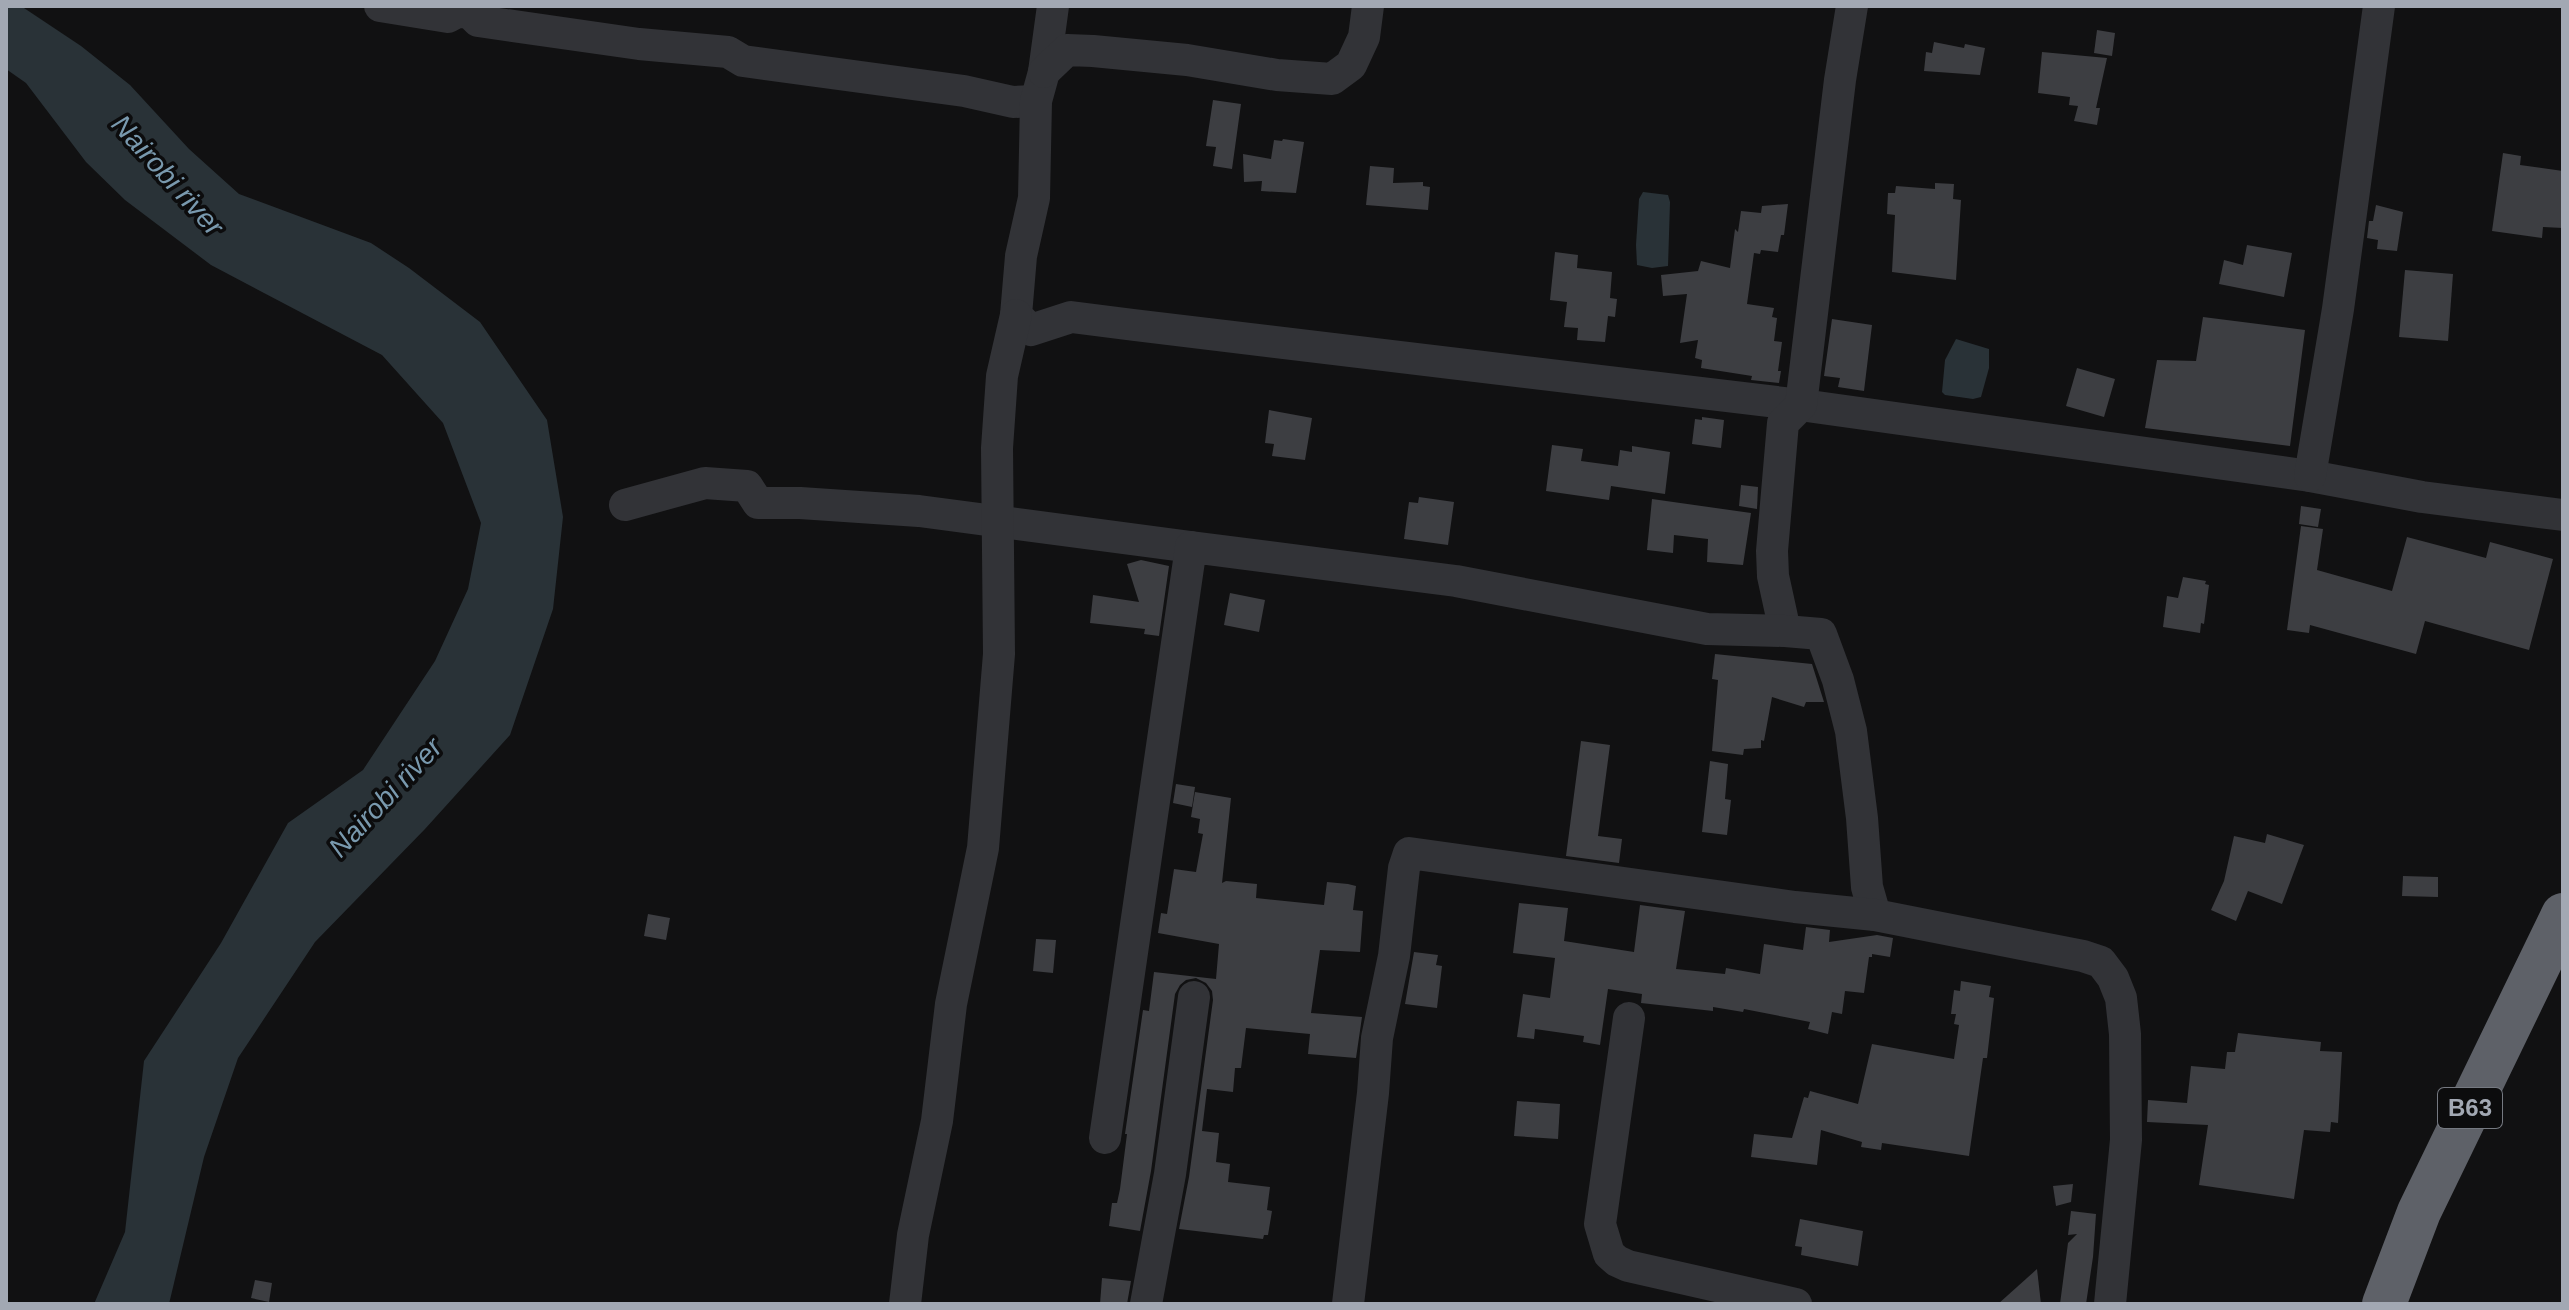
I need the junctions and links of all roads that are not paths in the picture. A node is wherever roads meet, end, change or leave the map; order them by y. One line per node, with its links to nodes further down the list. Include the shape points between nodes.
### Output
1 (380, 6): 6 (street, via 448,17 459,11 478,21 728,52 743,61 1013,102)
2 (1053, 6): 6 (street)
3 (1368, 6): 6 (street, via 1364,37 1351,65 1332,79 1067,50)
4 (1852, 6): 8 (street)
5 (2379, 6): 9 (street)
6 (1040, 86): 7 (street, via 1034,198 1021,256)
7 (1016, 315): 8 (street, via 1031,330 1071,317); 12 (street, via 1001,391)
8 (1801, 405): 9 (street); 14 (street, via 1783,423 1772,551)
9 (2310, 476): 11 (street)
10 (625, 505): 12 (street, via 705,483 747,486 758,503 905,510)
11 (2563, 515)
12 (998, 523): 13 (street); 21 (street, via 999,654 983,848 951,1004)
13 (1191, 547): 14 (street, via 1456,581 1707,629); 19 (street)
14 (1785, 631): 15 (street, via 1821,634 1838,680 1851,731 1867,887)
15 (1875, 915): 23 (street, via 1409,853 1377,1038); 24 (street, via 2083,956 2101,962 2113,978 2125,1034 2126,1140)
16 (2563, 915): 25 (highway, B63, via 2419,1212)
17 (1194, 997): 22 (street)
18 (1629, 1018): 20 (street, via 1600,1224 1609,1254 1648,1272)
19 (1105, 1138)
20 (1790, 1303)
21 (905, 1304)
22 (1146, 1304)
23 (1348, 1304)
24 (2110, 1304)
25 (2384, 1304)

